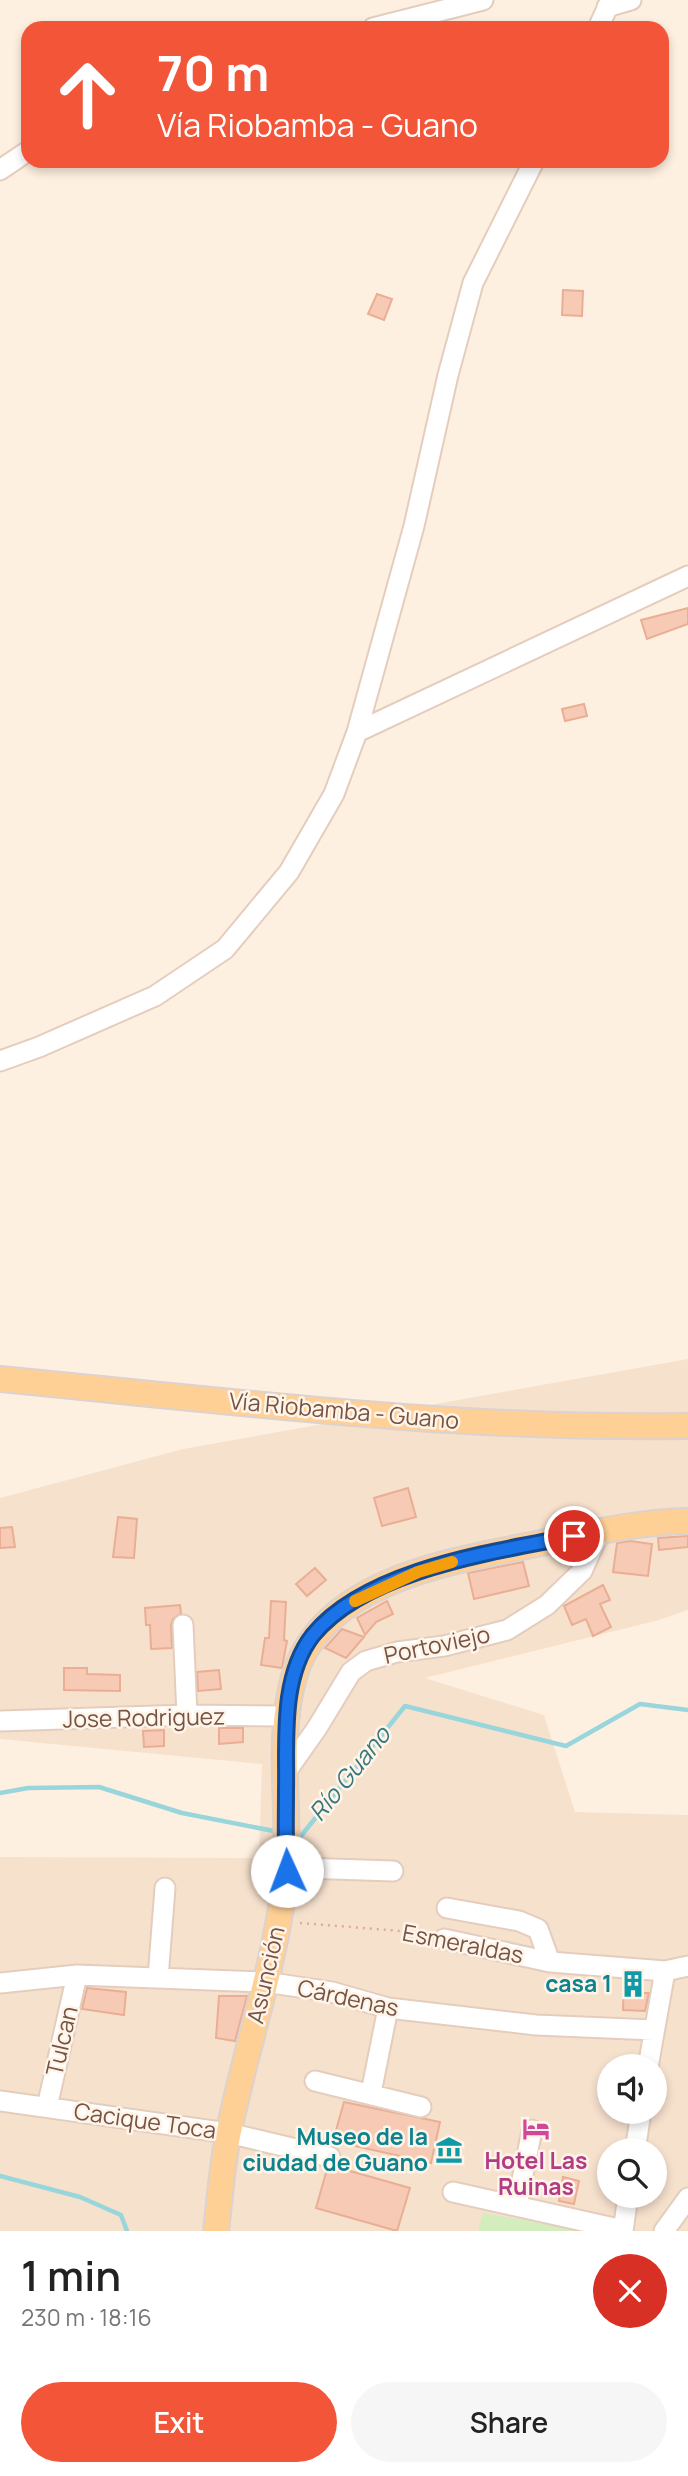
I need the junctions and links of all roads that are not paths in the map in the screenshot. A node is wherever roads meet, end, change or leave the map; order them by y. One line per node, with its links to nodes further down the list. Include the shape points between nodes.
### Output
1 (483, 0): 4 (street)
2 (631, 0): 3 (street)
3 (609, 4): 5 (street)
4 (400, 21)
5 (600, 21)
6 (21, 156): 8 (street)
7 (530, 168): 10 (street, via 473,283)
8 (0, 170)
9 (688, 576): 10 (street)
10 (358, 732): 11 (street, via 334,794 289,872 225,949 155,996)
11 (0, 1060)
12 (0, 1380): 13 (main road, Vía Riobamba - Guano, via 317,1412 594,1428)
13 (688, 1426)
14 (688, 1521): 15 (main road)
15 (600, 1531): 18 (main road, via 418,1572 350,1604 313,1636 303,1653); 20 (street, Portoviejo, via 582,1571 547,1605 507,1630 387,1655 366,1661 351,1672)
16 (183, 1625): 17 (street)
17 (187, 1715): 18 (street, Jose Rodriguez); 19 (street, Jose Rodriguez)
18 (287, 1716): 20 (main road, Asunción)
19 (0, 1721)
20 (286, 1772): 21 (main road, Asunción)
21 (286, 1861): 22 (street, via 303,1868); 31 (main road, Asunción)
22 (393, 1871)
23 (165, 1888): 30 (street)
24 (447, 1908): 26 (street, via 519,1921 538,1929)
25 (444, 1939): 26 (street, Esmeraldas)
26 (550, 1962): 28 (street, Esmeraldas)
27 (688, 1966): 28 (street, Esmeraldas)
28 (666, 1971): 34 (street)
29 (77, 1975): 30 (street, Cárdenas); 32 (street, Cárdenas); 39 (street, Tulcan)
30 (158, 1978): 31 (street, Cárdenas)
31 (265, 1982): 33 (street, Cárdenas, via 332,1992); 42 (main road, Asunción)
32 (0, 1983)
33 (388, 2008): 34 (street, Cárdenas, via 536,2025); 37 (street)
34 (654, 2030): 35 (street)
35 (651, 2054)
36 (315, 2081): 37 (street)
37 (371, 2093): 40 (street)
38 (0, 2101): 39 (street, Cacique Toca)
39 (47, 2107): 42 (street, Cacique Toca)
40 (421, 2107)
41 (532, 2130): 46 (street)
42 (228, 2133): 43 (street, Cacique Toca); 48 (main road, Asunción)
43 (330, 2157)
44 (453, 2192): 46 (street)
45 (688, 2198): 50 (street)
46 (517, 2205): 49 (street)
47 (626, 2208): 49 (street)
48 (216, 2231)
49 (623, 2231)
50 (664, 2231)

